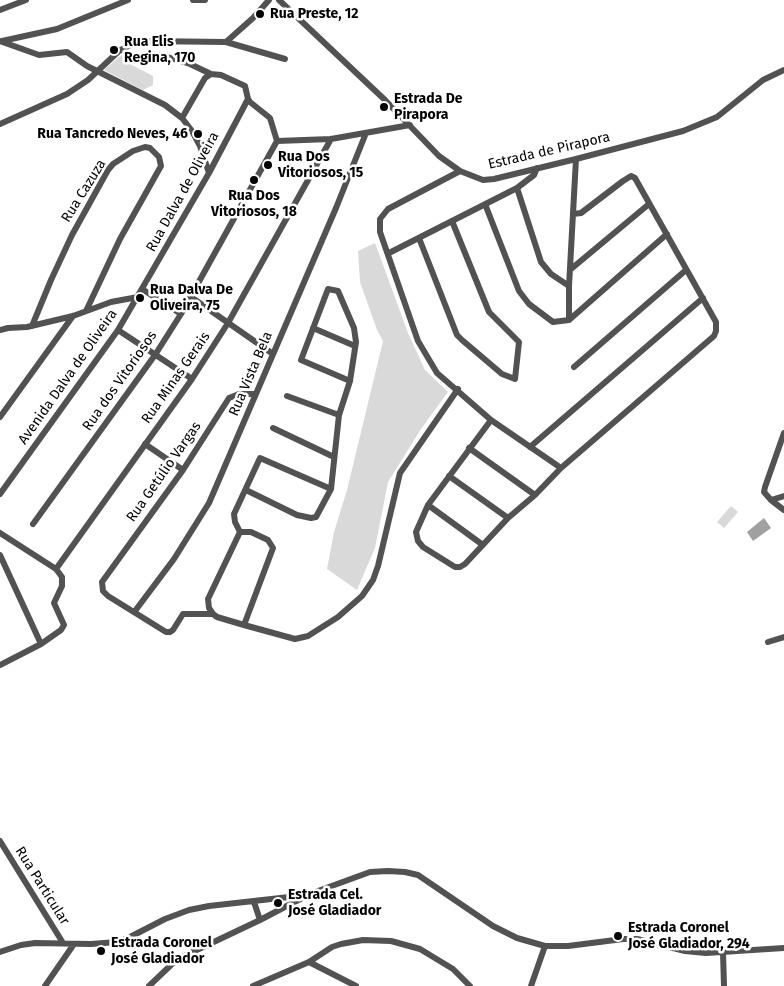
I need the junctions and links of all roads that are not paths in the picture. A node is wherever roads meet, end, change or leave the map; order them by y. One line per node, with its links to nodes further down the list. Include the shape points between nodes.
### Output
1 (26, 0): 7 (street)
2 (128, 0): 8 (street, via 57,28)
3 (194, 0): 4 (street)
4 (205, 0)
5 (269, 0): 9 (street)
6 (279, 0): 18 (street, Estrada de Pirapora)
7 (0, 10)
8 (1, 41): 13 (street, via 39,55 67,52)
9 (226, 42): 11 (street); 13 (street, via 143,41 119,51)
10 (161, 55): 14 (street)
11 (285, 59)
12 (784, 70): 22 (street, Estrada de Pirapora, via 763,80 727,110 703,124)
13 (98, 71): 16 (street, via 165,105); 17 (street, via 67,94)
14 (211, 74): 15 (street, via 242,83); 16 (street, via 205,78)
15 (248, 99): 21 (street, via 270,118); 25 (street, Rua Dalva de Oliveira)
16 (182, 118): 25 (street, via 200,146)
17 (0, 124)
18 (410, 125): 19 (street); 24 (street, Estrada de Pirapora, via 439,156)
19 (366, 133): 20 (street); 51 (street, Rua Vista Bela)
20 (331, 139): 21 (street); 45 (street, Rua Minas Gerais)
21 (277, 141): 39 (street, Rua dos Vitoriosos)
22 (576, 159): 23 (street, Estrada de Pirapora); 29 (street)
23 (536, 168): 24 (street, Estrada de Pirapora, via 483,180); 26 (street, via 534,175)
24 (460, 171): 33 (street, via 385,212 379,229)
25 (210, 173): 37 (street, Rua Dalva de Oliveira)
26 (517, 188): 27 (street); 36 (street, via 540,262)
27 (485, 204): 30 (street); 44 (street, via 519,291 529,304 552,322)
28 (649, 204): 29 (street, via 632,176 581,213); 31 (street); 34 (street)
29 (573, 214): 34 (street)
30 (452, 221): 32 (street); 32 (street, via 489,312 519,342 515,379 502,374 457,335)
31 (667, 234): 35 (street); 44 (street)
32 (419, 238): 33 (street)
33 (389, 253): 56 (street, via 422,348 437,373)
34 (570, 269): 36 (street)
35 (686, 270): 40 (street); 53 (street)
36 (569, 286): 44 (street)
37 (142, 289): 38 (street, Rua Dalva de Oliveira); 42 (street)
38 (138, 297): 41 (street); 49 (street, Avenida Dalva de Oliveira)
39 (191, 297): 42 (street, Rua dos Vitoriosos); 45 (street)
40 (702, 298): 65 (street); 68 (street, via 716,322 714,336)
41 (86, 311): 43 (street); 46 (street, Rua Cazuza, via 120,239 161,166 159,157 150,148 133,151 108,170 72,235)
42 (181, 314): 52 (street, Rua dos Vitoriosos)
43 (73, 316): 46 (street); 60 (street)
44 (569, 320)
45 (228, 323): 51 (street); 54 (street, Rua Minas Gerais)
46 (32, 326): 48 (street)
47 (313, 328): 50 (street); 50 (street, via 328,290 338,291 354,328); 55 (street, via 301,360)
48 (0, 330)
49 (118, 330): 52 (street); 73 (street, Avenida Dalva de Oliveira)
50 (355, 346): 55 (street)
51 (273, 354): 57 (street, Rua Vista Bela)
52 (155, 355): 54 (street); 80 (street, Rua dos Vitoriosos)
53 (574, 367)
54 (192, 379): 64 (street, Rua Minas Gerais)
55 (350, 381): 59 (street)
56 (458, 389): 61 (street); 88 (street, via 400,472 376,573 362,596 338,618 300,639)
57 (255, 394): 69 (street, Rua Getúlio Vargas, via 229,398); 86 (street, Rua Vista Bela, via 209,503 174,559)
58 (287, 396): 59 (street)
59 (339, 415): 67 (street)
60 (0, 417)
61 (491, 420): 65 (street); 66 (street)
62 (273, 428): 67 (street)
63 (784, 433): 76 (street, via 764,487 766,496)
64 (145, 444): 69 (street); 85 (street, Rua Minas Gerais)
65 (530, 447): 68 (street)
66 (469, 448): 70 (street); 74 (street)
67 (334, 457): 71 (street)
68 (561, 468): 74 (street)
69 (183, 470): 86 (street, Rua Getúlio Vargas, via 102,582 103,591 108,596)
70 (449, 476): 77 (street); 79 (street)
71 (331, 489): 72 (street, via 316,517 311,518 297,515); 72 (street, via 260,458)
72 (246, 490): 81 (street, via 234,514)
73 (0, 494)
74 (535, 495): 79 (street)
75 (784, 496): 76 (street)
76 (771, 500): 78 (street)
77 (428, 505): 83 (street); 83 (street, via 416,532 423,547 458,567)
78 (784, 510)
79 (508, 518): 83 (street)
80 (33, 524)
81 (240, 532): 87 (street, via 208,599); 88 (street, via 260,536 273,548)
82 (0, 533): 85 (street)
83 (483, 545)
84 (0, 555): 91 (street)
85 (56, 569): 91 (street, via 63,581 54,603 64,625)
86 (134, 611): 87 (street, via 166,632 173,630 183,614)
87 (213, 614): 88 (street)
88 (244, 625)
89 (784, 637): 90 (street)
90 (768, 642)
91 (41, 644): 92 (street)
92 (1, 663)
93 (0, 842): 97 (street, Rua Particular)
94 (307, 895): 95 (street); 96 (street); 99 (street, via 370,872 405,872 418,875 493,926 517,938)
95 (254, 902): 96 (street); 98 (street, via 189,910 117,942)
96 (260, 920): 105 (street, via 180,958)
97 (63, 943): 98 (street); 101 (street, via 21,945)
98 (74, 944): 104 (street)
99 (545, 946): 102 (street, via 623,939 685,951); 109 (street)
100 (784, 948): 102 (street)
101 (0, 952)
102 (723, 952): 110 (street)
103 (308, 962): 106 (street); 107 (street); 108 (street, via 340,944 363,940 391,941 420,949 452,969)
104 (45, 986)
105 (149, 986)
106 (253, 986)
107 (356, 986)
108 (470, 986)
109 (531, 986)
110 (724, 986)

